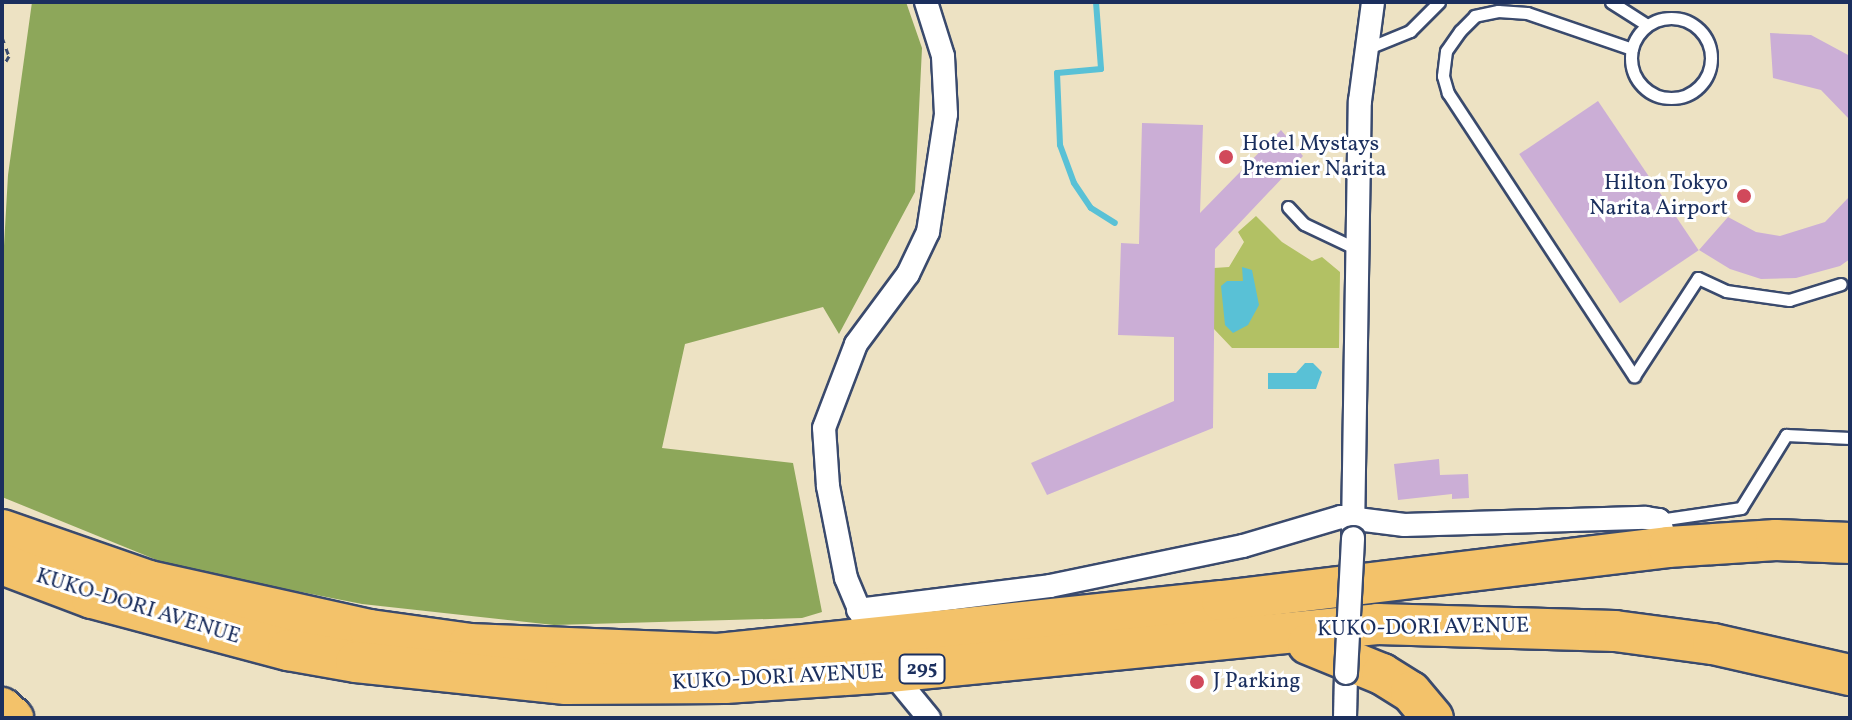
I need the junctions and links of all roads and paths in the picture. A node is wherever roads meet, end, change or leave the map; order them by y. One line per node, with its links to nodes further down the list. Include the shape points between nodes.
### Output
1 (926, 2): 20 (street, via 943,56 946,114 928,232 908,274 856,344 824,428 828,486)
2 (1373, 2): 7 (street)
3 (1439, 2): 7 (lane, via 1410,31)
4 (1611, 2): 5 (lane)
5 (1647, 25): 8 (lane); 8 (lane, via 1664,18 1683,19 1700,29 1711,65 1702,84 1670,99 1650,93 1637,81)
6 (2, 37): 9 (path, via 9,56)
7 (1366, 49): 11 (street)
8 (1632, 49): 12 (lane, via 1527,13 1475,16 1446,51 1443,76 1448,93 1634,376 1698,278 1726,291 1789,300)
9 (2, 68)
10 (1288, 207): 11 (lane, via 1304,224)
11 (1357, 249): 14 (street)
12 (1841, 284)
13 (1850, 438): 16 (lane, via 1786,435 1741,508)
14 (1353, 529): 16 (street, via 1404,525); 20 (street, via 1341,517 1243,546 1050,586); 27 (street, bridge)
15 (2, 530): 20 (highway, KUKO-DORI AVENUE / 295, via 212,598 309,620 469,644 718,654)
16 (1663, 533): 17 (highway, KUKO-DORI AVENUE / 295); 20 (highway, KUKO-DORI AVENUE / 295)
17 (1850, 543)
18 (2, 564): 20 (highway, KUKO-DORI AVENUE / 295, via 193,627 288,650 416,670 641,685)
19 (1252, 633): 21 (highway, KUKO-DORI AVENUE / 295); 22 (highway, KUKO-DORI AVENUE / 295, via 1378,624 1522,625 1713,644); 28 (highway, via 1294,639 1358,661 1411,692)
20 (874, 641): 21 (highway, KUKO-DORI AVENUE / 295); 25 (street)
21 (943, 666): 26 (street, via 928,686)
22 (1850, 675)
23 (2, 708): 24 (highway)
24 (13, 718)
25 (929, 718)
26 (935, 718)
27 (1345, 718)
28 (1433, 718)

